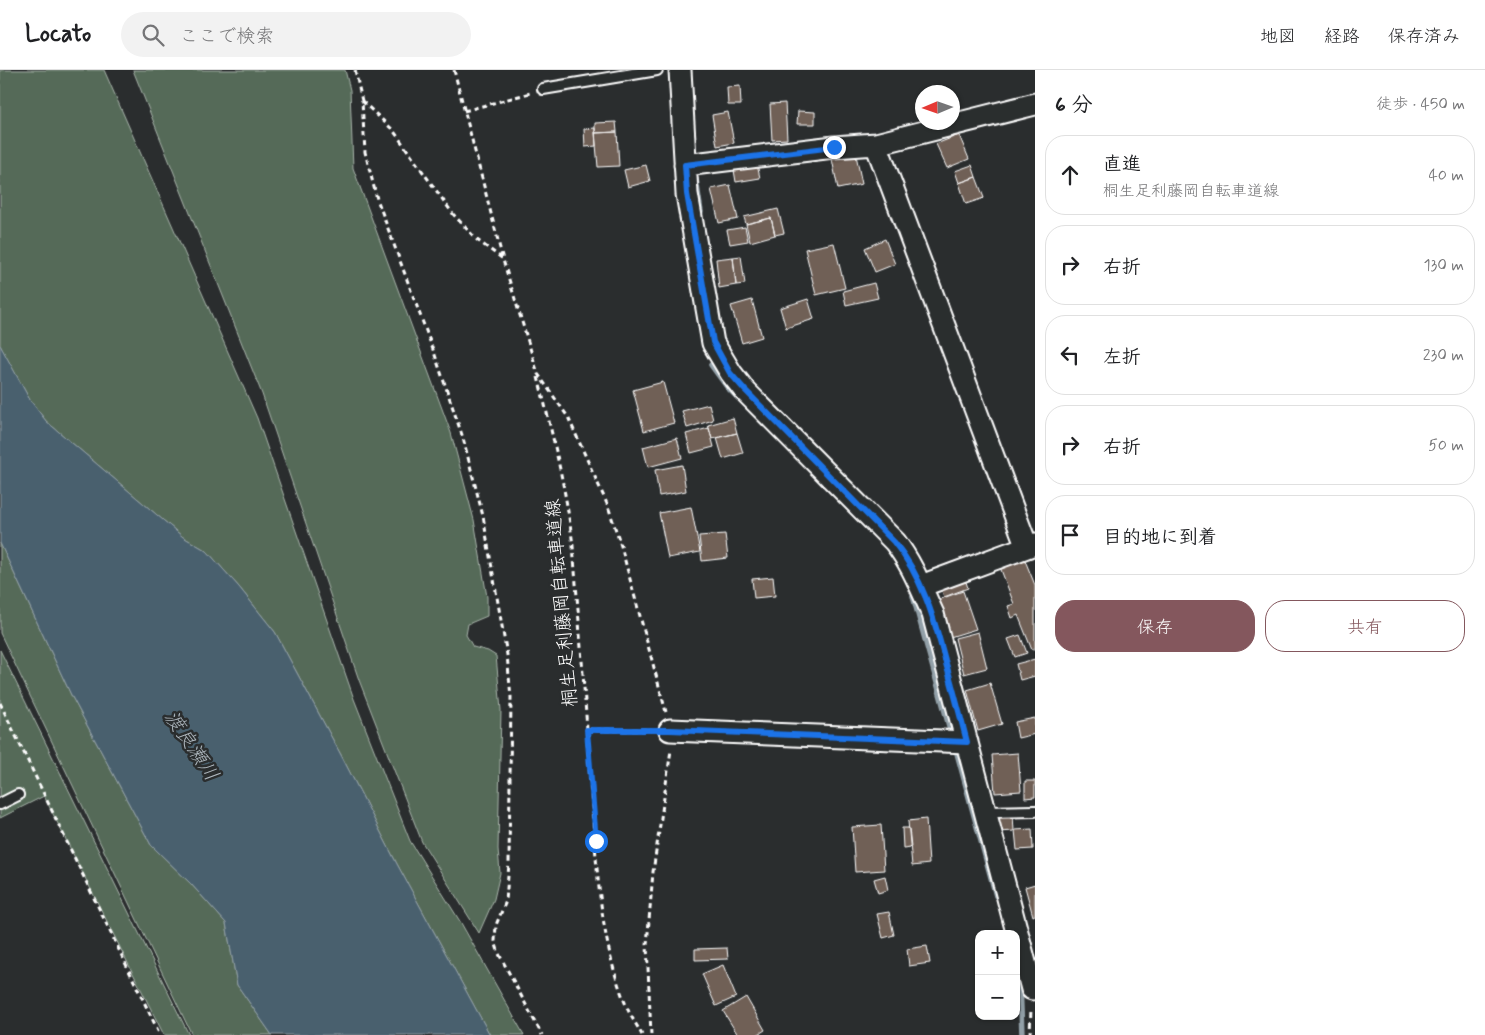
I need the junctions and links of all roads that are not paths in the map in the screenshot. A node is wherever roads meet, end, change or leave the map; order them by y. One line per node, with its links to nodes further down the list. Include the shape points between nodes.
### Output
1 (657, 70): 3 (lane)
2 (680, 70): 6 (street)
3 (543, 89)
4 (1035, 104): 5 (street)
5 (876, 144): 6 (street); 7 (street)
6 (685, 165): 8 (street, via 687,194 713,342 721,357 745,390 894,542 906,556)
7 (1031, 545): 8 (street)
8 (921, 586): 10 (street, via 933,614)
9 (670, 730): 10 (street)
10 (967, 742): 14 (street)
11 (18, 795): 12 (lane)
12 (0, 804)
13 (1035, 811): 14 (lane)
14 (985, 812): 15 (street)
15 (1034, 989)

